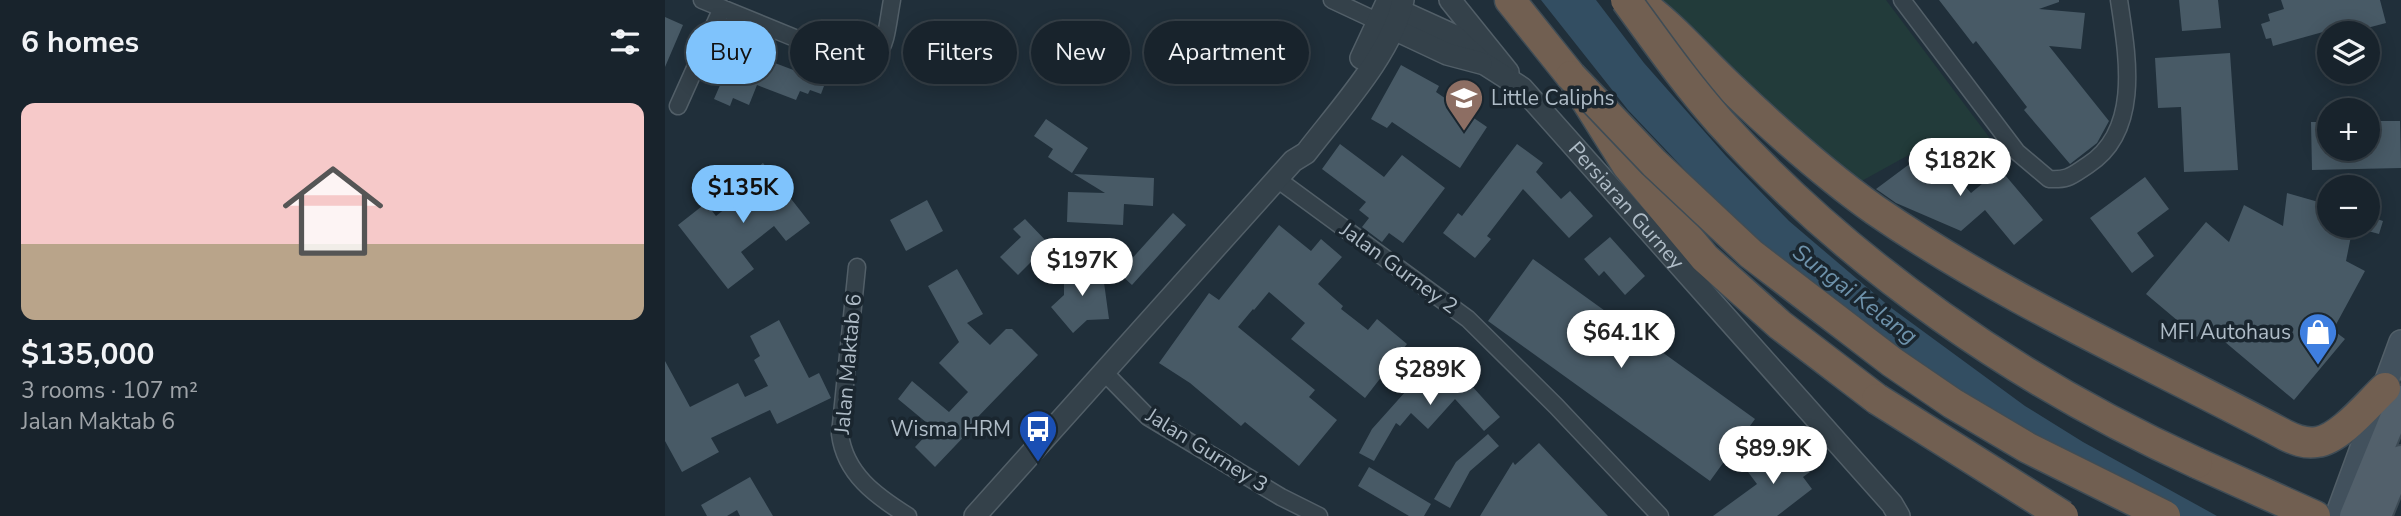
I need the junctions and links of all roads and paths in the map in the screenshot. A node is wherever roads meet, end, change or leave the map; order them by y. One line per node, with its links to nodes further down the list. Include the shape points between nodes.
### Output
1 (702, 0): 10 (street)
2 (892, 0): 10 (street, via 883,45 877,55 863,61)
3 (1332, 0): 11 (street)
4 (1450, 0): 13 (street)
5 (1510, 0): 12 (highway)
6 (1626, 0): 22 (highway, bridge, via 1719,120 1776,179 1936,313 2076,403)
7 (1636, 0): 19 (highway, via 1661,18 1784,136 1874,209 2048,315 2308,443 2342,429)
8 (1902, 0): 9 (street, via 2017,152 2049,179 2066,180 2103,156 2115,138 2126,103 2127,60)
9 (2119, 0)
10 (722, 8): 14 (street)
11 (1389, 10): 13 (street, Persiaran Gurney, via 1453,35 1483,64); 15 (street, via 1376,61 1306,153)
12 (1571, 76): 29 (highway, bridge, via 1627,165 1705,258 1780,325 1877,399); 30 (highway, bridge, via 1751,254 1892,362 2028,448)
13 (1522, 88): 28 (street, Persiaran Gurney)
14 (678, 106)
15 (1277, 179): 18 (street); 27 (street, Jalan Gurney 2, via 1468,319)
16 (857, 267): 24 (street, Jalan Maktab 6, via 842,446 870,490)
17 (2401, 342): 19 (main road)
18 (1104, 372): 25 (street); 26 (street, Jalan Gurney 3, via 1148,416)
19 (2393, 393): 23 (main road)
20 (2401, 459): 32 (main road)
21 (2401, 485): 33 (main road)
22 (2274, 499): 23 (highway); 31 (highway)
23 (2336, 515)
24 (908, 516)
25 (975, 516)
26 (1319, 516)
27 (1660, 516)
28 (1899, 516)
29 (2063, 516)
30 (2165, 516)
31 (2306, 516)
32 (2378, 516)
33 (2389, 516)

